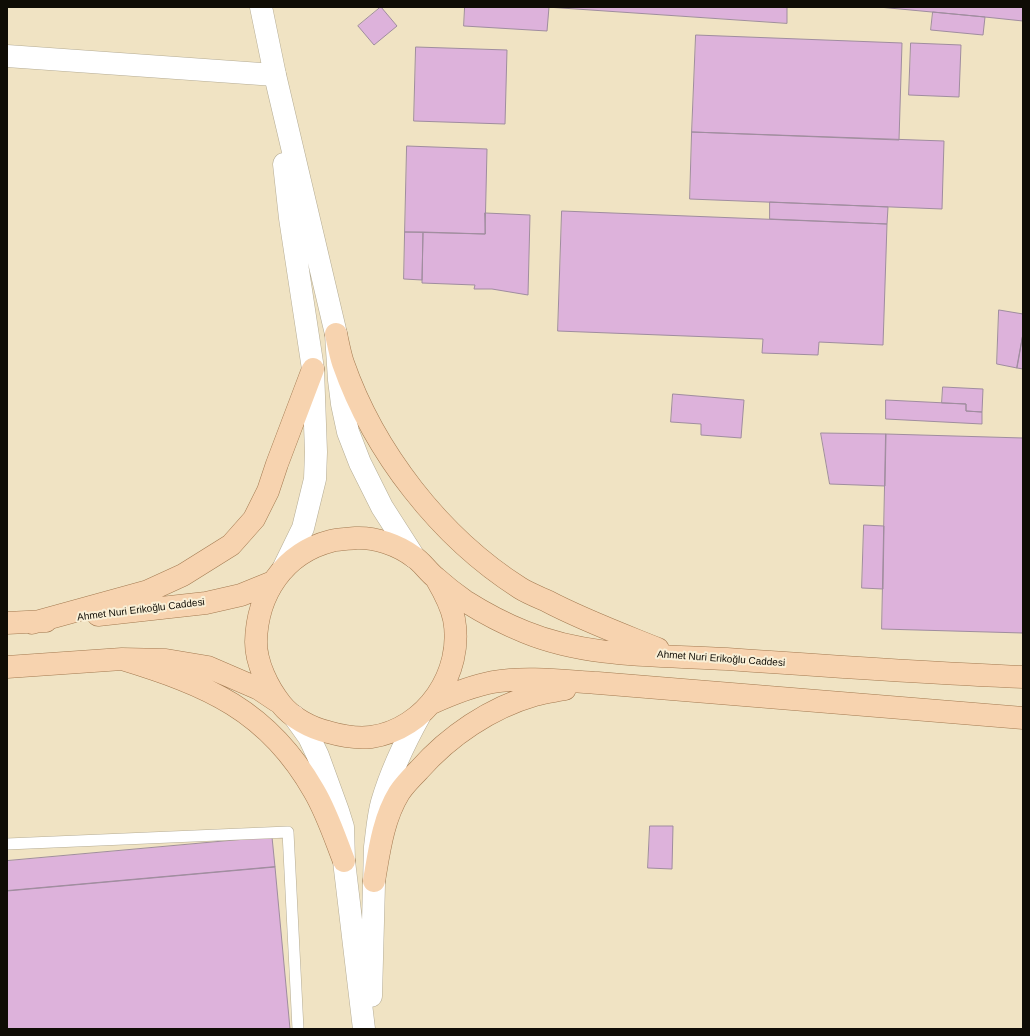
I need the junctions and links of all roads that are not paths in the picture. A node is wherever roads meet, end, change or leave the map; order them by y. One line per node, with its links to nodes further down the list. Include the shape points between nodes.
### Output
1 (261, 7): 3 (street)
2 (7, 56): 3 (street)
3 (275, 75): 4 (street); 5 (street, via 290,218)
4 (336, 334): 6 (street, via 339,380 348,432 382,507); 11 (main road, via 343,362 374,432 422,501 466,548 520,588 603,627)
5 (313, 369): 7 (street, via 315,479 303,528); 10 (main road, via 268,491 254,519 231,545 183,575 148,591)
6 (414, 557): 7 (main road, via 389,543 361,538 332,540 305,551); 8 (main road)
7 (278, 575): 10 (main road, Ahmet Nuri Erikoğlu Caddesi, via 241,594 206,603); 17 (main road, via 259,612 256,644 264,677)
8 (437, 580): 11 (main road, Ahmet Nuri Erikoğlu Caddesi, via 466,601 515,628 542,639 570,647); 16 (main road, via 448,599 454,620 456,642 445,684)
9 (7, 623): 10 (main road, Ahmet Nuri Erikoğlu Caddesi)
10 (32, 623)
11 (678, 656): 14 (main road, Ahmet Nuri Erikoğlu Caddesi)
12 (122, 659): 13 (main road); 17 (main road, via 166,660 208,667 258,689); 20 (main road, via 162,671 213,694 247,713 266,728 301,769 315,792)
13 (7, 667)
14 (1023, 677)
15 (598, 683): 16 (main road, via 533,680 494,682 462,689); 18 (main road); 21 (main road, via 535,695 516,702 473,723 434,753 399,793 381,843)
16 (426, 709): 17 (main road, via 397,729 371,737 344,737 324,732); 21 (street, via 405,742 382,803 375,847)
17 (288, 710): 20 (street, via 312,743 323,768 343,828)
18 (1023, 718)
19 (7, 844): 22 (lane, via 288,832)
20 (344, 861): 23 (street)
21 (374, 881): 24 (street)
22 (298, 1029)
23 (364, 1029)
24 (368, 1029)

